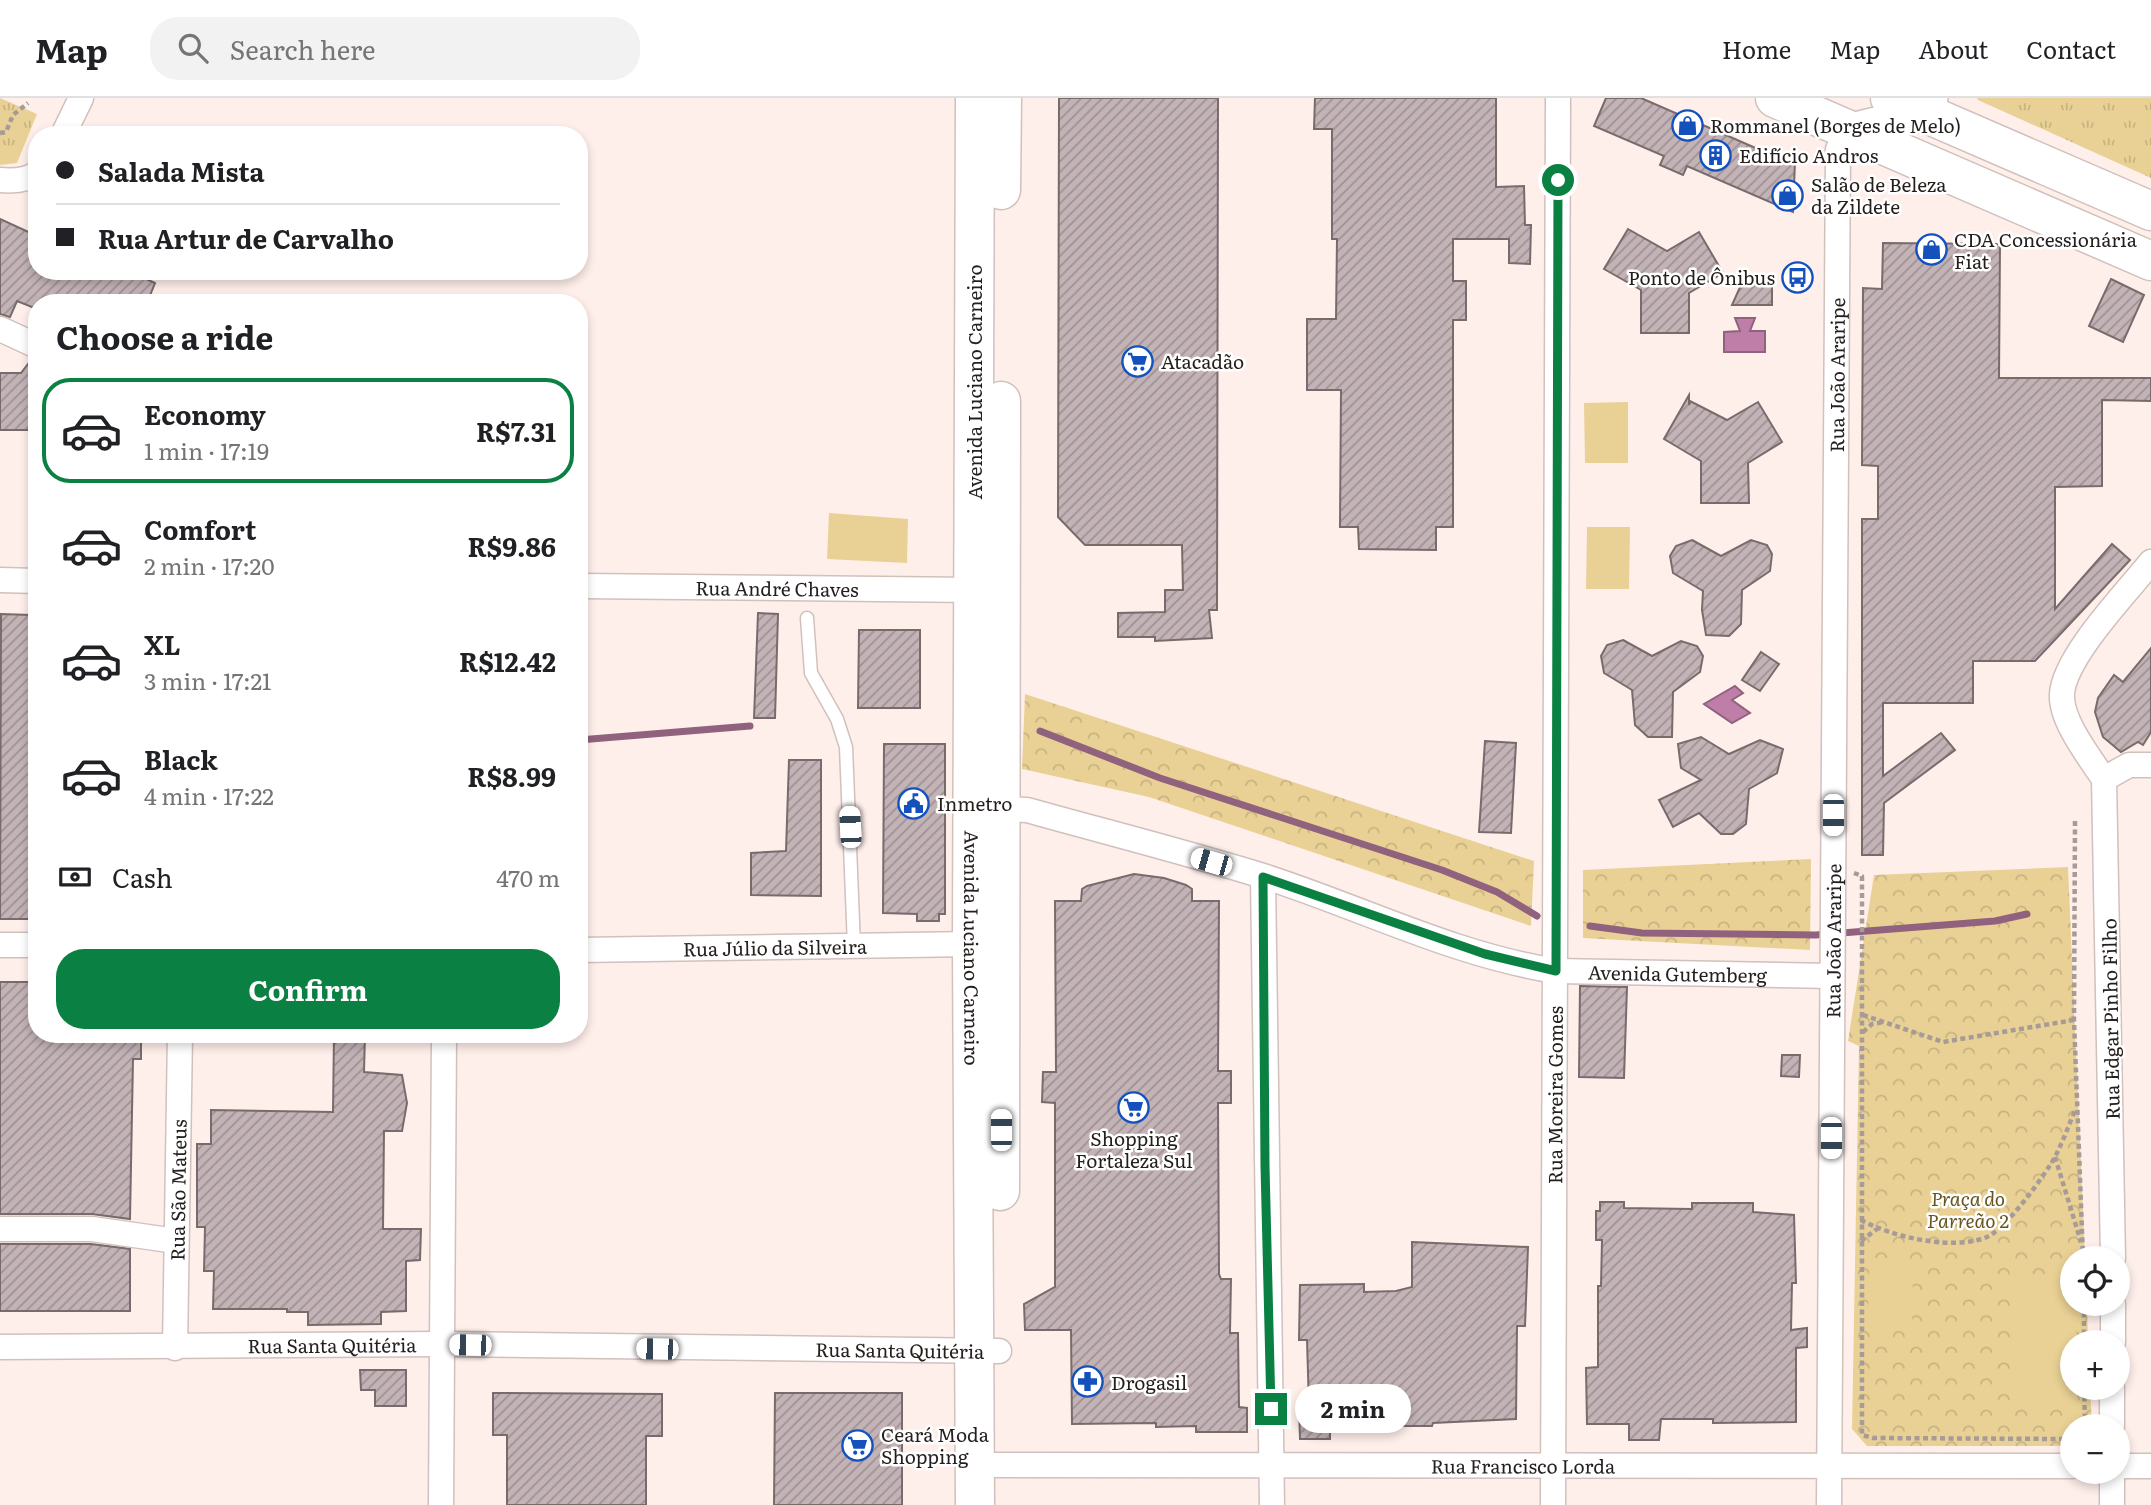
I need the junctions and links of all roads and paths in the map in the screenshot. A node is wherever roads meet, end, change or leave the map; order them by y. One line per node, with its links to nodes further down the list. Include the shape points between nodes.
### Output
1 (81, 98): 9 (street)
2 (975, 98): 24 (main road, Avenida Luciano Carneiro)
3 (1002, 98): 26 (main road, Avenida Luciano Carneiro)
4 (1558, 98): 39 (street, Rua Moreira Gomes)
5 (1775, 98): 10 (main road)
6 (1877, 98): 10 (street)
7 (28, 103): 11 (path, via 13,115 6,132)
8 (1915, 103): 10 (street); 14 (main road)
9 (67, 126)
10 (1852, 131): 15 (main road); 31 (street, Rua João Araripe, via 1838,149)
11 (0, 133)
12 (28, 178): 13 (street)
13 (0, 180)
14 (2151, 211)
15 (2151, 261)
16 (0, 329): 17 (street)
17 (28, 342)
18 (0, 343): 19 (street)
19 (28, 345)
20 (2151, 562): 28 (street, via 2071,663 2062,695 2072,729)
21 (0, 580): 22 (street)
22 (28, 581)
23 (588, 586): 24 (street, Rua André Chaves)
24 (974, 590): 26 (main road, Avenida Luciano Carneiro)
25 (807, 618): 36 (lane, via 811,673 837,719 846,747)
26 (987, 731): 29 (main road, Avenida Luciano Carneiro); 33 (main road, Avenida Luciano Carneiro)
27 (2140, 765): 28 (street)
28 (2104, 779): 55 (street, Rua Edgar Pinho Filho)
29 (1002, 809): 32 (street, Avenida Gutemberg, via 1027,810); 59 (main road, Avenida Luciano Carneiro)
30 (2076, 821): 41 (path)
31 (1833, 866): 38 (street, Rua João Araripe); 40 (path, via 1862,876)
32 (1263, 877): 39 (street, Avenida Gutemberg, via 1485,954); 66 (street)
33 (972, 944): 36 (street, Rua Júlio da Silveira); 59 (main road, Avenida Luciano Carneiro)
34 (0, 945): 35 (street)
35 (28, 945)
36 (854, 946): 37 (street, Rua Júlio da Silveira)
37 (588, 950)
38 (1833, 965): 39 (street, Avenida Gutemberg); 62 (street, Rua João Araripe)
39 (1556, 971): 67 (street, Rua Moreira Gomes)
40 (1863, 1015): 42 (path); 43 (path)
41 (2074, 1020): 42 (path, via 1943,1042); 46 (path)
42 (1885, 1021): 43 (path)
43 (1863, 1032): 48 (path)
44 (180, 1043): 51 (street, Rua São Mateus)
45 (444, 1043): 56 (street)
46 (2076, 1108): 47 (path); 54 (path)
47 (2055, 1157): 49 (path, via 2007,1221 1987,1237 1923,1240); 53 (path)
48 (1861, 1220): 49 (path); 52 (path)
49 (1877, 1228): 52 (path)
50 (0, 1229): 51 (street, via 92,1230)
51 (176, 1241): 58 (street, Rua São Mateus)
52 (1861, 1241): 60 (path, via 1862,1435)
53 (2082, 1246)
54 (2083, 1246)
55 (2113, 1246)
56 (443, 1345): 58 (street, Rua Santa Quitéria); 59 (street, Rua Santa Quitéria); 69 (street)
57 (0, 1347): 58 (street, Rua Santa Quitéria)
58 (174, 1348)
59 (988, 1351): 61 (main road, Avenida Luciano Carneiro)
60 (2060, 1437)
61 (987, 1465): 66 (street, Rua Francisco Lorda); 70 (main road, Avenida Luciano Carneiro); 71 (main road, Avenida Luciano Carneiro)
62 (1829, 1466): 63 (street, Rua Francisco Lorda); 67 (street, Rua Francisco Lorda); 74 (street, Rua João Araripe)
63 (2060, 1466)
64 (2130, 1466): 65 (street)
65 (2151, 1466)
66 (1272, 1467): 67 (street, Rua Francisco Lorda); 72 (street)
67 (1553, 1467): 73 (street, Rua Moreira Gomes)
68 (2112, 1484): 75 (street)
69 (440, 1505)
70 (975, 1505)
71 (999, 1505)
72 (1272, 1505)
73 (1553, 1505)
74 (1829, 1505)
75 (2112, 1505)

